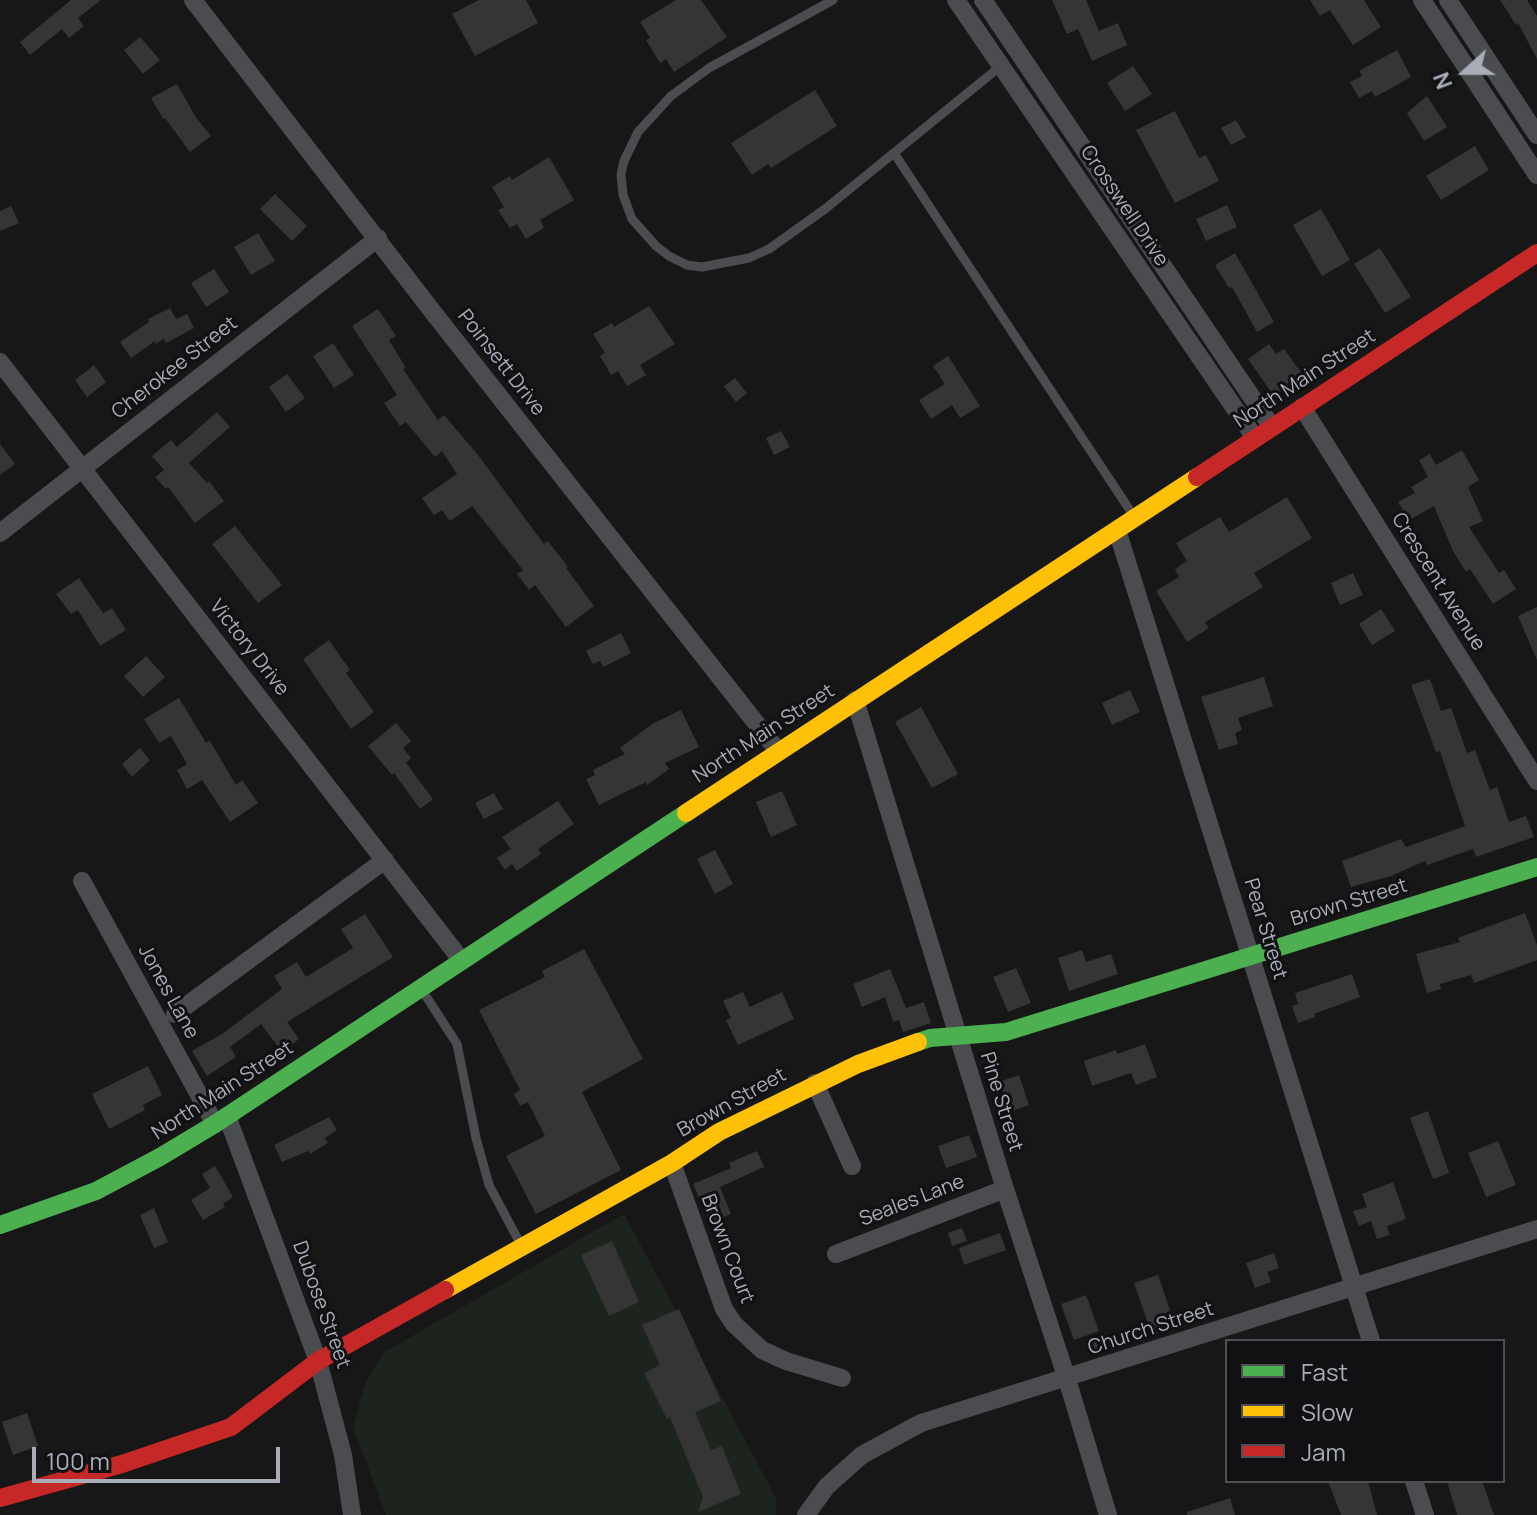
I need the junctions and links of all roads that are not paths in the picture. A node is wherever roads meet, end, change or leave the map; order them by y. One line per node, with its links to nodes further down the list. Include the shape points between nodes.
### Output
1 (193, 0): 11 (street, Poinsett Drive)
2 (833, 0): 9 (lane, via 709,68 671,96 629,147 621,174 625,205 644,234 669,256 687,265 728,264 788,237)
3 (956, 0): 7 (street, Crosswell Drive)
4 (983, 0): 15 (street, Crosswell Drive)
5 (1422, 0): 10 (street)
6 (1448, 0): 8 (street)
7 (1002, 65): 9 (lane); 16 (street, Crosswell Drive)
8 (1537, 135)
9 (894, 153): 18 (lane)
10 (1537, 175)
11 (378, 238): 17 (street, Cherokee Street); 22 (street, Poinsett Drive)
12 (1537, 253): 14 (main road, North Main Street)
13 (0, 362): 17 (street, Victory Drive)
14 (1302, 407): 15 (main road, North Main Street); 23 (street, Crescent Avenue)
15 (1272, 427): 16 (main road, North Main Street)
16 (1255, 438): 18 (main road, North Main Street)
17 (82, 468): 20 (street, Cherokee Street); 24 (street, Victory Drive)
18 (1135, 518): 19 (main road, North Main Street)
19 (1117, 530): 21 (main road, North Main Street); 27 (street, Pear Street)
20 (0, 533)
21 (855, 700): 22 (main road, North Main Street); 31 (street, Pine Street)
22 (778, 751): 28 (main road, North Main Street)
23 (1537, 781)
24 (385, 860): 28 (street, Victory Drive); 30 (street)
25 (1537, 867): 27 (main road, Brown Street)
26 (82, 881): 33 (street, Jones Lane)
27 (1251, 957): 31 (main road, Brown Street, via 1006,1032); 41 (street, Pear Street)
28 (462, 961): 29 (main road, North Main Street)
29 (421, 988): 33 (main road, North Main Street); 39 (lane, via 457,1044 489,1185)
30 (175, 1014)
31 (957, 1035): 32 (main road, Brown Street, via 930,1038); 36 (street, Pine Street)
32 (815, 1083): 34 (main road, Brown Street, via 719,1132); 35 (street)
33 (221, 1120): 37 (main road, North Main Street, via 96,1191); 43 (street, Dubose Street)
34 (672, 1163): 39 (main road, Brown Street); 44 (street, Brown Court, via 734,1324 762,1350)
35 (852, 1166)
36 (1005, 1189): 40 (street, Seales Lane); 45 (street, Pine Street)
37 (0, 1225)
38 (1537, 1229): 41 (street, Church Street)
39 (522, 1248): 43 (main road, Brown Street)
40 (836, 1254)
41 (1354, 1287): 42 (street, Pear Street); 45 (street, Church Street)
42 (1370, 1339)
43 (318, 1361): 47 (main road, Brown Street, via 221,1431); 48 (street, Dubose Street)
44 (842, 1378)
45 (1067, 1379): 49 (street, Church Street, via 904,1430 862,1455 827,1486); 50 (street, Pine Street)
46 (1415, 1483): 51 (street)
47 (0, 1498)
48 (352, 1515)
49 (806, 1515)
50 (1108, 1515)
51 (1425, 1515)

